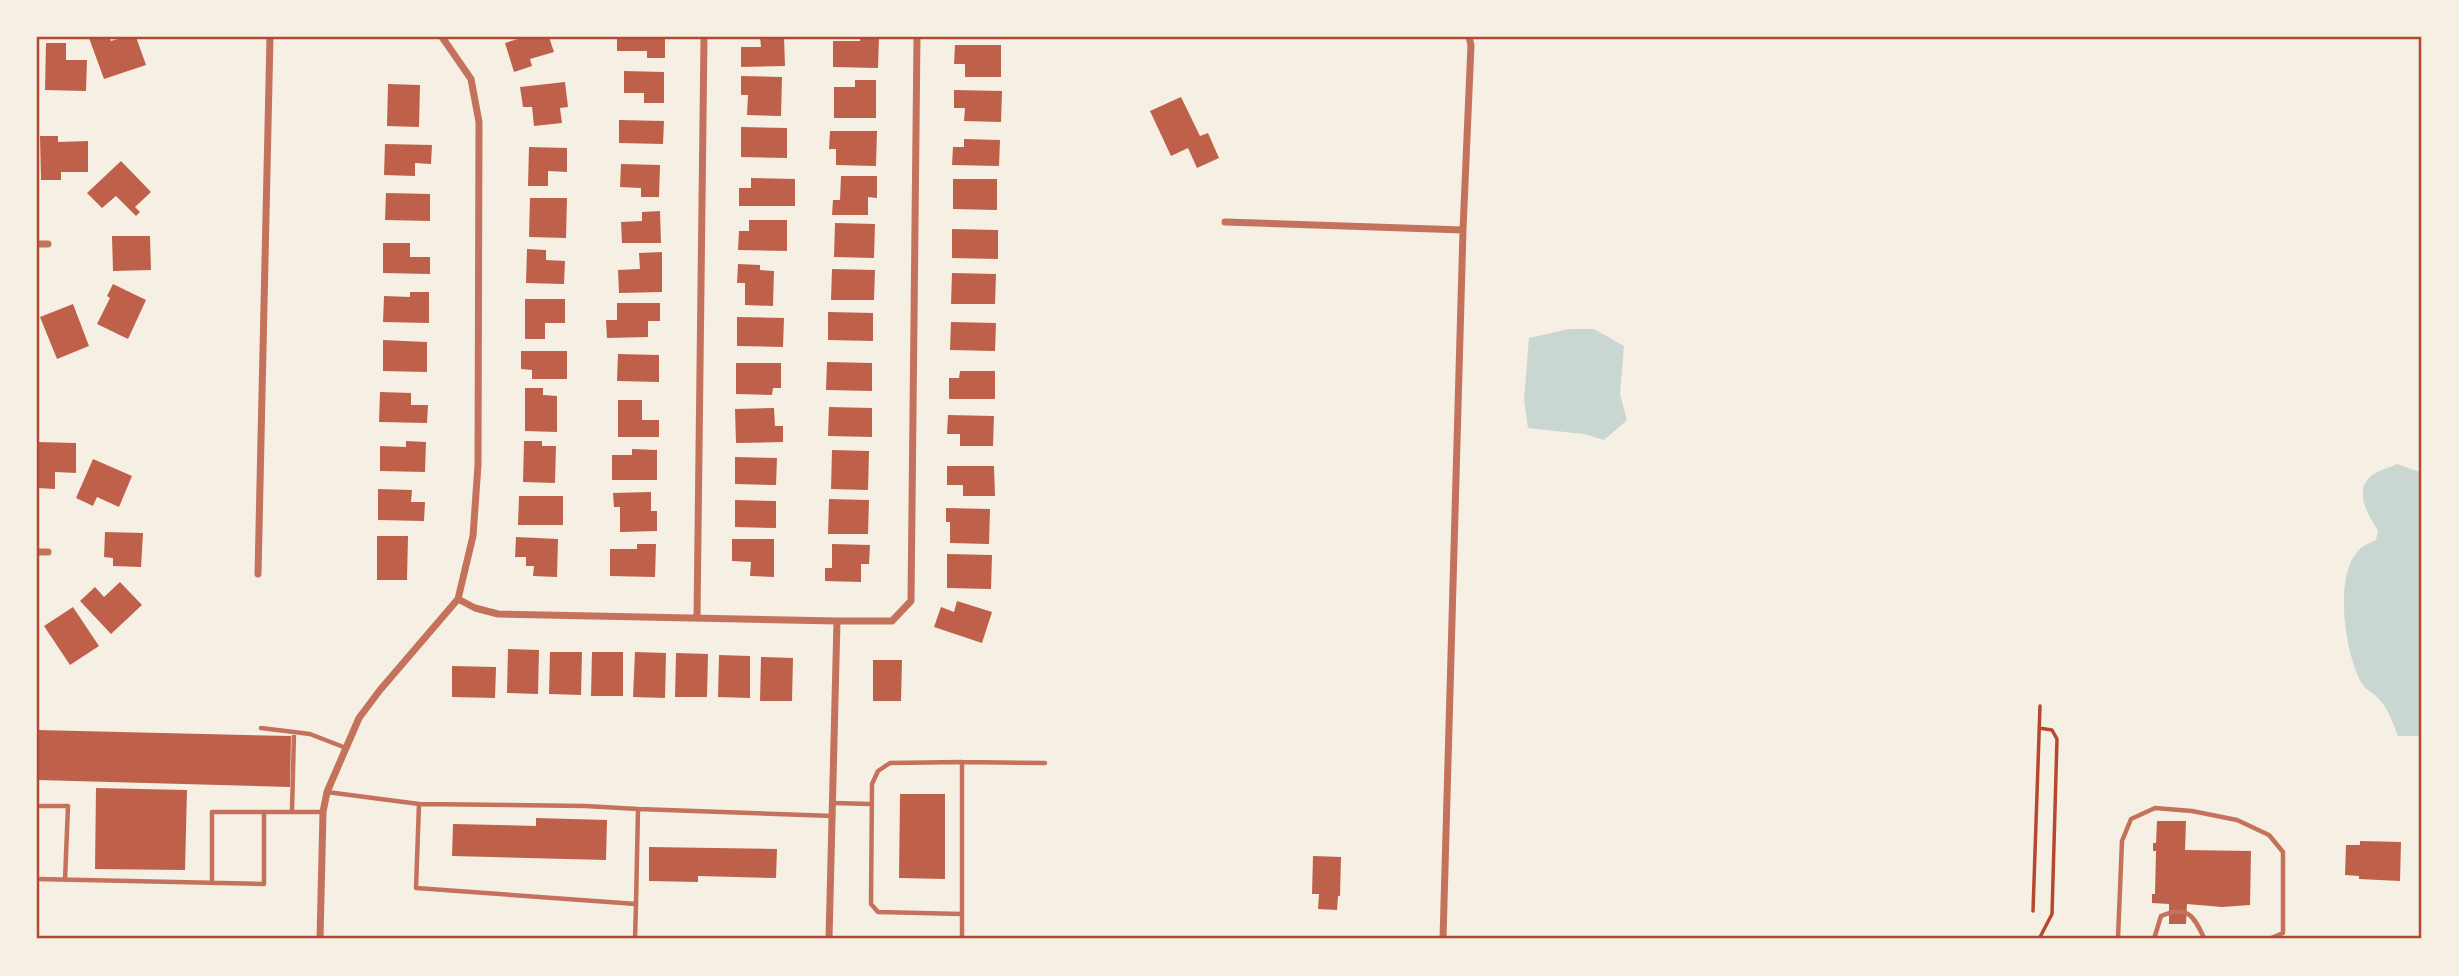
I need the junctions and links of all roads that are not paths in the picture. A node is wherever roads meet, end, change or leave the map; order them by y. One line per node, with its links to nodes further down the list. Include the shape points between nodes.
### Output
1 (270, 37): 12 (street)
2 (442, 37): 13 (street, via 471,79 479,122 478,465 473,536)
3 (704, 37): 14 (street)
4 (916, 37): 15 (street, via 911,601 892,621)
5 (1469, 37): 7 (street)
6 (1225, 222): 7 (street)
7 (1463, 230): 42 (street)
8 (37, 244): 9 (street)
9 (48, 244)
10 (37, 552): 11 (street)
11 (48, 552)
12 (258, 574)
13 (458, 599): 14 (street, via 498,614); 18 (street, via 380,690 359,718)
14 (697, 617): 15 (street)
15 (837, 621): 22 (street)
16 (261, 728): 17 (lane)
17 (295, 732): 18 (lane); 29 (lane)
18 (346, 748): 21 (street)
19 (962, 762): 20 (lane); 24 (lane, via 890,763 878,771 872,783); 35 (lane)
20 (1045, 763)
21 (327, 792): 23 (lane); 27 (street)
22 (833, 803): 24 (lane); 30 (street)
23 (419, 804): 26 (lane); 34 (lane, via 416,888)
24 (871, 804): 35 (lane, via 871,904 878,912)
25 (37, 806): 32 (lane, via 68,806)
26 (638, 809): 30 (lane); 34 (lane)
27 (323, 812): 29 (lane); 38 (street)
28 (264, 813): 29 (lane); 33 (lane, via 264,884); 33 (lane, via 212,811)
29 (292, 813)
30 (832, 816): 40 (street)
31 (37, 879): 32 (lane)
32 (65, 880): 33 (lane)
33 (212, 883)
34 (636, 904): 39 (lane)
35 (962, 914): 41 (lane)
36 (2118, 938): 43 (lane); 44 (lane); 46 (lane, via 2122,841 2131,819 2155,808 2237,820 2269,835 2283,852 2283,933)
37 (2204, 938): 44 (lane); 44 (lane, via 2191,914 2172,912 2161,916); 45 (lane)
38 (320, 939)
39 (635, 939)
40 (829, 939)
41 (962, 939)
42 (1443, 939)
43 (2099, 939)
44 (2154, 939)
45 (2255, 939)
46 (2269, 939)

